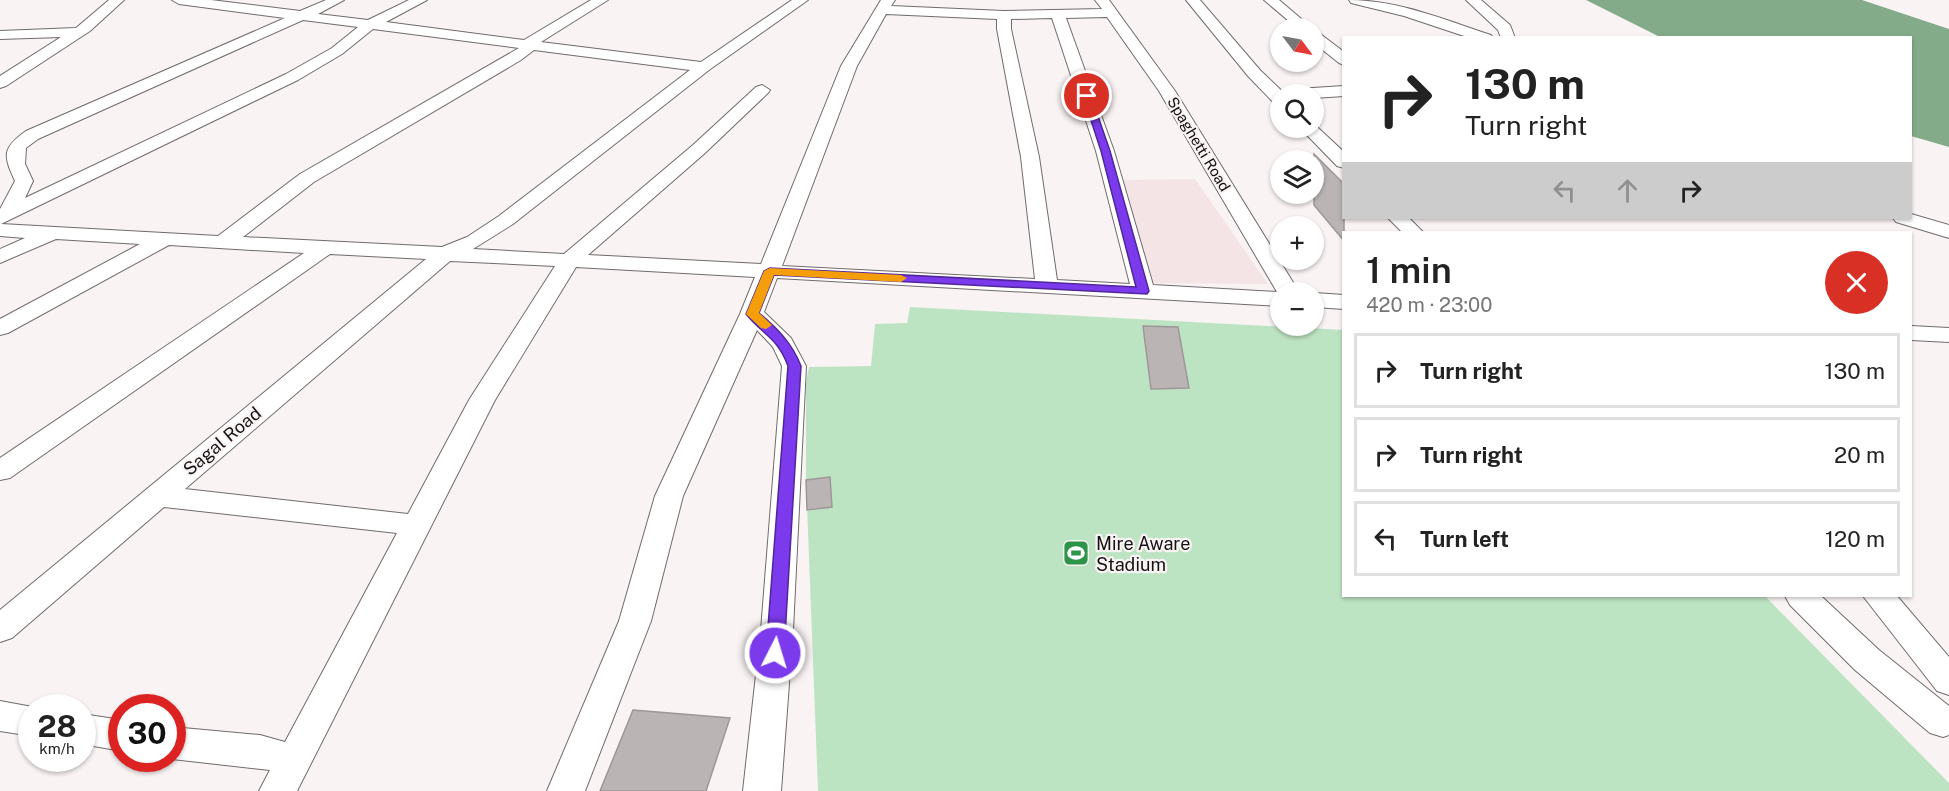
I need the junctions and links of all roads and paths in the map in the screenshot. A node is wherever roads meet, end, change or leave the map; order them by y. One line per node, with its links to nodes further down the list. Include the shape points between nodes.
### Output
1 (117, 0): 18 (street)
2 (179, 0): 14 (street)
3 (337, 0): 14 (street)
4 (420, 0): 17 (street)
5 (601, 0): 22 (street)
6 (801, 0): 25 (street)
7 (1193, 0): 29 (street)
8 (1271, 0): 16 (street)
9 (1356, 0): 20 (street)
10 (1473, 0): 21 (street, via 1505,28)
11 (885, 5): 15 (street); 47 (street, via 849,66)
12 (1107, 7): 13 (street); 48 (street, Spaghetti Road, via 1167,91)
13 (1058, 14): 15 (street); 50 (street, via 1105,151)
14 (304, 15): 17 (street); 37 (street, via 32,135 17,146 16,164 24,181)
15 (1004, 15): 49 (street, via 1029,144)
16 (1293, 18)
17 (371, 24): 22 (street); 37 (street, via 307,69)
18 (78, 32): 19 (street); 26 (street)
19 (0, 35)
20 (1480, 36)
21 (1507, 36)
22 (529, 44): 25 (street); 42 (street, via 516,57 307,178)
23 (1324, 44): 24 (street)
24 (1342, 58)
25 (704, 67): 44 (street, via 506,220)
26 (20, 70): 27 (street); 28 (street)
27 (0, 71)
28 (0, 83)
29 (1270, 88)
30 (762, 90): 46 (street)
31 (1342, 91): 32 (street)
32 (1324, 92)
33 (1319, 138): 34 (street)
34 (1342, 160)
35 (1399, 219): 38 (street)
36 (1906, 219): 39 (street)
37 (3, 220): 40 (street)
38 (1412, 231)
39 (1949, 232)
40 (53, 233): 41 (street); 45 (street)
41 (165, 239): 42 (street); 55 (street)
42 (223, 242): 43 (street)
43 (326, 247): 44 (street); 58 (street)
44 (445, 254): 46 (street); 59 (street, Sagal Road)
45 (0, 257)
46 (570, 260): 47 (street); 60 (street, via 482,400)
47 (770, 271): 49 (street); 54 (street)
48 (1282, 282)
49 (1047, 286): 50 (street)
50 (1143, 291): 51 (street)
51 (1270, 298)
52 (1324, 301): 53 (street)
53 (1342, 302)
54 (752, 314): 71 (street, via 669,496 635,621); 72 (street, via 778,335 794,366)
55 (0, 328)
56 (1912, 333): 57 (street)
57 (1949, 335)
58 (0, 471)
59 (158, 496): 60 (street); 63 (street, Sagal Road)
60 (417, 525): 69 (street)
61 (1802, 597): 67 (street, via 1867,660)
62 (1880, 597): 64 (street)
63 (0, 629)
64 (1949, 681)
65 (0, 716): 66 (street)
66 (18, 719)
67 (1947, 724)
68 (186, 744): 69 (street, via 260,751)
69 (294, 760): 70 (street)
70 (278, 791)
71 (566, 791)
72 (762, 791)

